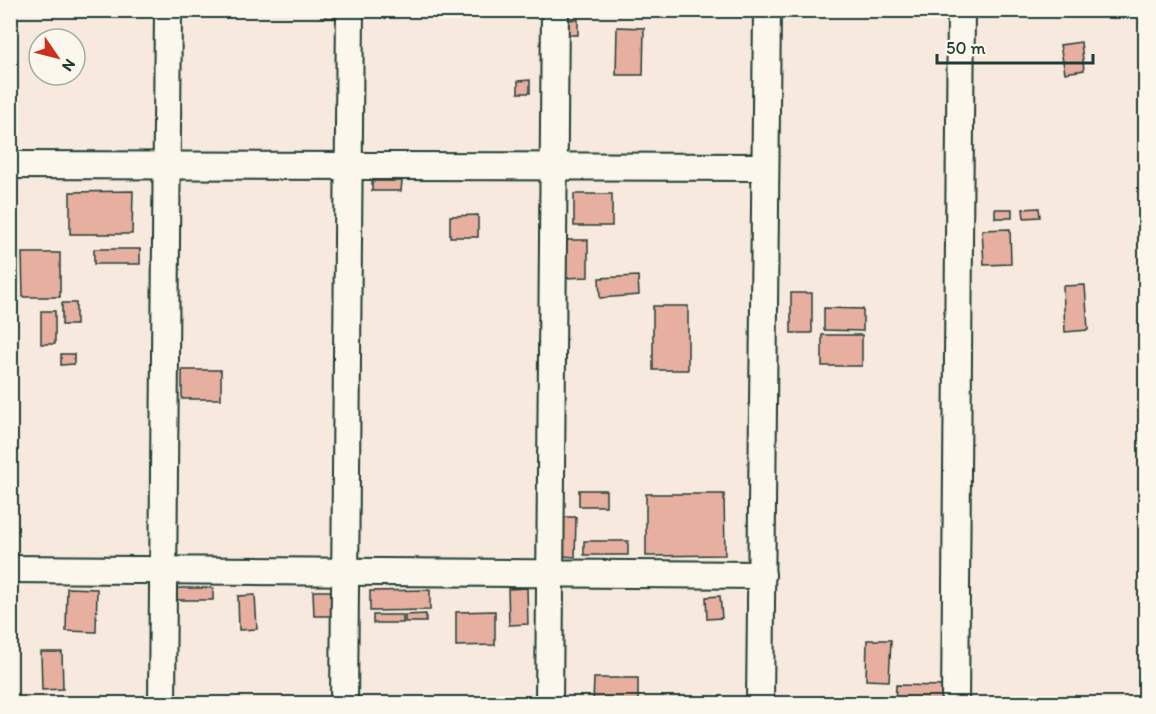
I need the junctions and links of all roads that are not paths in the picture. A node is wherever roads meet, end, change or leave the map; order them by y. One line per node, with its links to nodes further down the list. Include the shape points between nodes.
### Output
1 (168, 10): 7 (street)
2 (350, 10): 8 (street)
3 (555, 10): 9 (street)
4 (766, 10): 10 (street)
5 (962, 10): 20 (street)
6 (10, 165): 7 (street)
7 (167, 165): 8 (street); 12 (street)
8 (349, 166): 9 (street); 13 (street)
9 (554, 166): 10 (street); 14 (street)
10 (765, 167): 15 (street)
11 (10, 569): 12 (street)
12 (163, 570): 13 (street); 16 (street)
13 (345, 572): 14 (street); 17 (street)
14 (550, 574): 15 (street); 18 (street)
15 (762, 575): 19 (street)
16 (162, 704)
17 (344, 704)
18 (549, 704)
19 (760, 704)
20 (956, 704)

